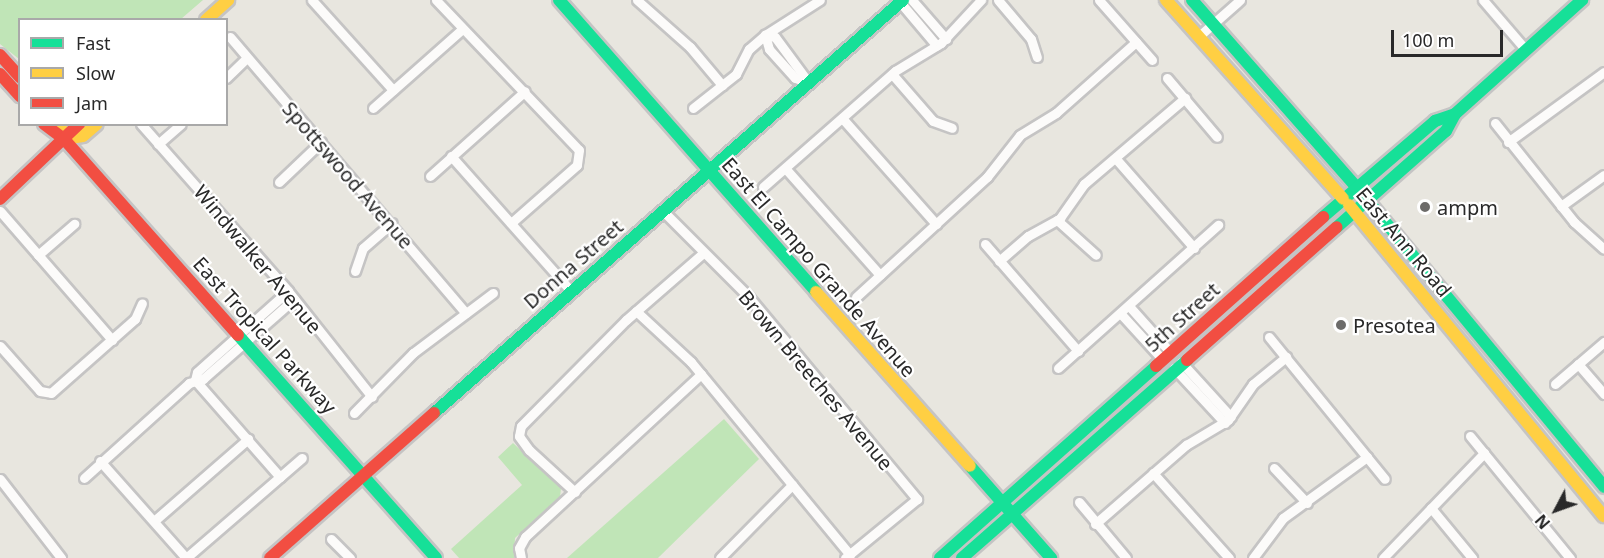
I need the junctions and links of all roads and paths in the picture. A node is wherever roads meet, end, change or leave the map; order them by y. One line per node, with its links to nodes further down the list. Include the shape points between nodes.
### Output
1 (228, 0): 16 (main road)
2 (436, 0): 18 (street)
3 (559, 0): 62 (main road, East El Campo Grande Avenue)
4 (637, 0): 37 (street, via 690,47)
5 (981, 0): 22 (street)
6 (998, 0): 27 (street, via 1031,39)
7 (1099, 0): 23 (street)
8 (1166, 0): 20 (main road, East Ann Road)
9 (1192, 0): 17 (main road, East Ann Road)
10 (1240, 0): 17 (street)
11 (1482, 0): 25 (street)
12 (1582, 0): 25 (main road, 5th Street)
13 (314, 1): 38 (street)
14 (815, 1): 19 (street)
15 (905, 1): 22 (street); 24 (street); 36 (main road, Donna Street)
16 (208, 18)
17 (1213, 24): 20 (street); 67 (main road, East Ann Road)
18 (460, 31): 38 (street); 39 (street)
19 (765, 35): 36 (street, via 775,37); 37 (street)
20 (1198, 37): 69 (main road, East Ann Road)
21 (230, 38): 28 (street, Spottswood Avenue)
22 (946, 39): 24 (street)
23 (1136, 42): 29 (street); 79 (street, via 1056,113 1020,135 993,171)
24 (938, 46): 32 (street)
25 (1526, 50): 44 (main road, 5th Street)
26 (0, 55): 33 (main road)
27 (1037, 57)
28 (246, 59): 34 (street); 56 (street, Spottswood Avenue)
29 (1152, 60)
30 (1604, 72): 57 (street)
31 (0, 74): 40 (main road)
32 (892, 74): 45 (street); 53 (street, via 933,121)
33 (18, 75)
34 (228, 76)
35 (1167, 78): 41 (street)
36 (808, 83): 62 (main road, Donna Street)
37 (722, 85): 43 (street)
38 (393, 90): 42 (street)
39 (525, 91): 59 (street); 77 (street, via 580,156 577,165)
40 (18, 94)
41 (1185, 98): 54 (street); 60 (street)
42 (373, 108)
43 (693, 108)
44 (1455, 114): 67 (main road, 5th Street, via 1436,121); 70 (main road, 5th Street, via 1446,131)
45 (842, 118): 61 (street); 79 (street)
46 (1495, 123): 57 (street)
47 (47, 126): 55 (main road, East Tropical Parkway)
48 (61, 126): 55 (main road, East Tropical Parkway)
49 (76, 126): 55 (main road)
50 (94, 126): 55 (main road, via 84,136)
51 (143, 126): 58 (street, Windwalker Avenue)
52 (179, 126): 58 (street)
53 (952, 128)
54 (1217, 137)
55 (64, 139): 68 (main road); 102 (main road, East Tropical Parkway)
56 (321, 142): 65 (street); 76 (street, Spottswood Avenue)
57 (1508, 142): 71 (street)
58 (158, 144): 90 (street, Windwalker Avenue)
59 (451, 156): 64 (street); 77 (street)
60 (1116, 160): 75 (street, via 1084,184); 82 (street)
61 (785, 168): 66 (street); 89 (street)
62 (709, 171): 74 (main road, Donna Street); 139 (main road, East El Campo Grande Avenue)
63 (1604, 175): 71 (street)
64 (430, 176)
65 (279, 182)
66 (763, 187)
67 (1357, 188): 69 (main road, 5th Street); 70 (main road, East Ann Road)
68 (0, 199)
69 (1343, 199): 72 (main road, East Ann Road); 100 (main road, 5th Street)
70 (1367, 199): 72 (main road, 5th Street); 119 (main road, East Ann Road)
71 (1561, 206): 83 (street)
72 (1354, 210): 110 (main road, 5th Street); 114 (main road, East Ann Road)
73 (0, 211): 85 (street)
74 (664, 212): 84 (street, Brown Breeches Avenue); 91 (main road, Donna Street)
75 (1057, 220): 86 (street); 87 (street, via 1028,236)
76 (392, 223): 88 (street, via 363,248); 98 (street, Spottswood Avenue)
77 (511, 223): 91 (street)
78 (74, 224): 85 (street)
79 (936, 224): 89 (street)
80 (1218, 225): 82 (street)
81 (985, 244): 87 (street)
82 (1194, 248): 96 (street)
83 (1604, 249)
84 (703, 253): 97 (street); 148 (street, Brown Breeches Avenue, via 747,295 917,499)
85 (38, 255): 103 (street)
86 (1096, 255)
87 (999, 261): 106 (street)
88 (354, 271)
89 (880, 275): 93 (street)
90 (288, 291): 94 (street, Windwalker Avenue); 102 (street)
91 (571, 291): 130 (main road, Donna Street)
92 (493, 293): 98 (street)
93 (856, 297)
94 (294, 299): 102 (street); 118 (street, Windwalker Avenue)
95 (142, 303): 103 (street, via 135,319)
96 (1129, 306): 99 (street); 107 (street)
97 (636, 311): 112 (street); 137 (street, via 520,431 538,461)
98 (466, 314): 118 (street, via 413,353)
99 (1120, 314): 106 (street); 107 (street)
100 (1204, 323): 107 (main road, 5th Street); 110 (main road)
101 (1269, 337): 108 (street)
102 (243, 339): 113 (street, via 197,372); 130 (main road, East Tropical Parkway)
103 (112, 340): 105 (street, via 51,393 40,391)
104 (1604, 342): 109 (street)
105 (0, 346)
106 (1078, 351): 111 (street)
107 (1167, 357): 117 (main road); 139 (main road, 5th Street)
108 (1286, 357): 121 (street, via 1253,384); 125 (street)
109 (1578, 364): 115 (street); 116 (street)
110 (1178, 365): 117 (main road, 5th Street); 121 (street)
111 (1058, 368)
112 (701, 374): 135 (street); 137 (street)
113 (195, 380): 123 (street); 127 (street)
114 (1494, 382): 119 (main road, via 1505,380); 143 (main road, East Ann Road)
115 (1555, 384)
116 (1604, 394)
117 (1144, 395): 142 (main road, 5th Street)
118 (372, 398): 120 (street)
119 (1540, 409): 136 (main road, East Ann Road)
120 (354, 413)
121 (1228, 420): 129 (street, via 1186,445)
122 (1470, 436): 124 (street)
123 (248, 439): 131 (street); 144 (street)
124 (1484, 453): 141 (street); 149 (street)
125 (1367, 456): 133 (street); 140 (street)
126 (302, 458): 131 (street)
127 (100, 461): 132 (street); 144 (street)
128 (1274, 468): 140 (street)
129 (1153, 473): 145 (street); 160 (street)
130 (363, 475): 152 (main road, Donna Street); 154 (main road, East Tropical Parkway)
131 (280, 477): 151 (street)
132 (84, 478)
133 (1385, 478)
134 (0, 479): 150 (street)
135 (792, 485): 148 (street); 155 (street)
136 (1604, 487)
137 (575, 492): 147 (street)
138 (1079, 502): 145 (street)
139 (1002, 503): 142 (main road, East El Campo Grande Avenue); 156 (main road, 5th Street)
140 (1307, 503): 161 (street, via 1283,518)
141 (1431, 508): 162 (street); 163 (street)
142 (1013, 512): 157 (main road, 5th Street); 158 (main road, East El Campo Grande Avenue)
143 (1604, 516)
144 (154, 521): 151 (street)
145 (1095, 524): 159 (street)
146 (331, 539): 153 (street)
147 (520, 553)
148 (848, 556)
149 (1565, 556)
150 (62, 558)
151 (186, 558)
152 (270, 558)
153 (350, 558)
154 (436, 558)
155 (720, 558)
156 (940, 558)
157 (962, 558)
158 (1052, 558)
159 (1126, 558)
160 (1229, 558)
161 (1253, 558)
162 (1383, 558)
163 (1472, 558)

